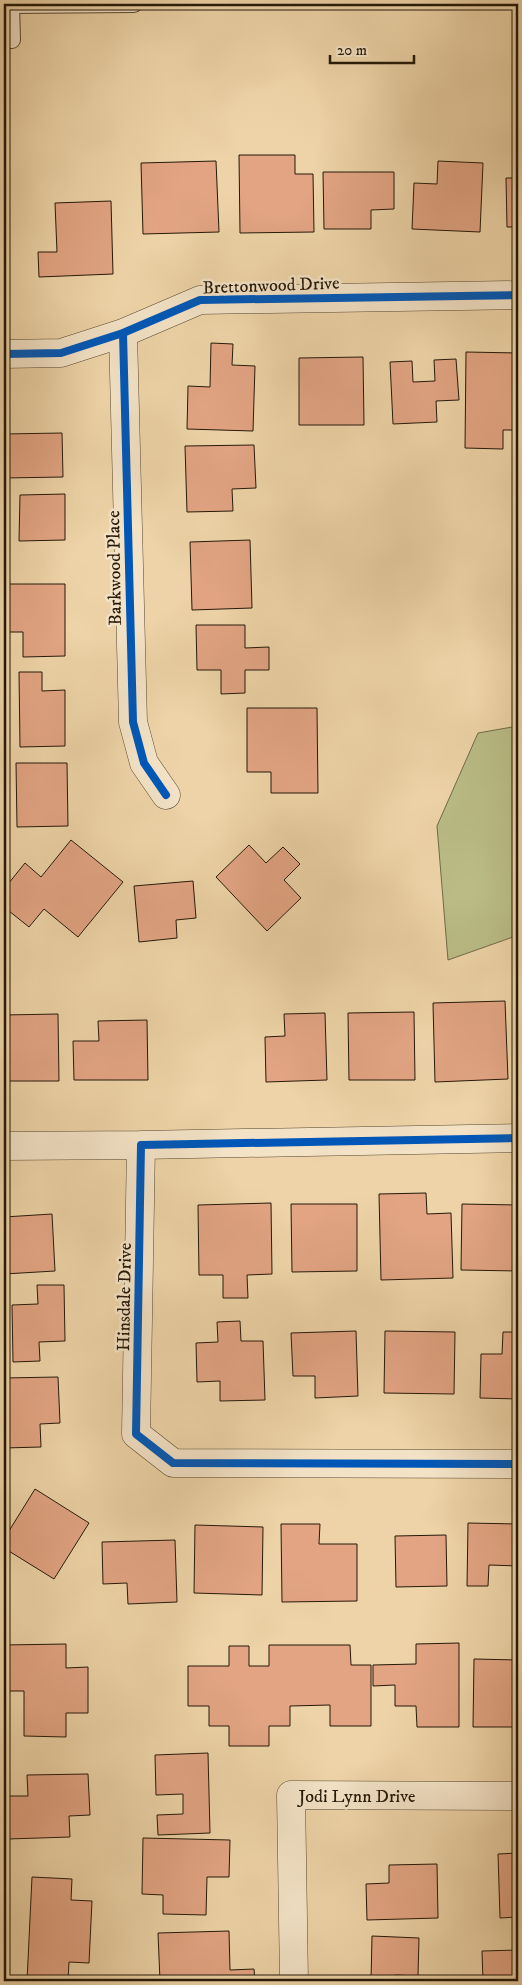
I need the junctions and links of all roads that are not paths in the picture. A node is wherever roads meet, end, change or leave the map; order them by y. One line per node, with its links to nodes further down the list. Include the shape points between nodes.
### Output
1 (11, 4): 2 (lane); 3 (lane, via 12,40)
2 (134, 4)
3 (4, 40)
4 (518, 295): 5 (street, Brettonwood Drive, via 200,300)
5 (123, 333): 6 (street, Brettonwood Drive, via 61,353); 7 (street, Barkwood Place, via 133,722 144,763)
6 (4, 354)
7 (166, 795)
8 (518, 1138): 9 (street)
9 (141, 1145): 10 (street); 11 (street, Hinsdale Drive, via 136,1434 172,1463)
10 (4, 1146)
11 (518, 1464)
12 (518, 1796): 13 (street, Jodi Lynn Drive, via 291,1795)
13 (294, 1981)

